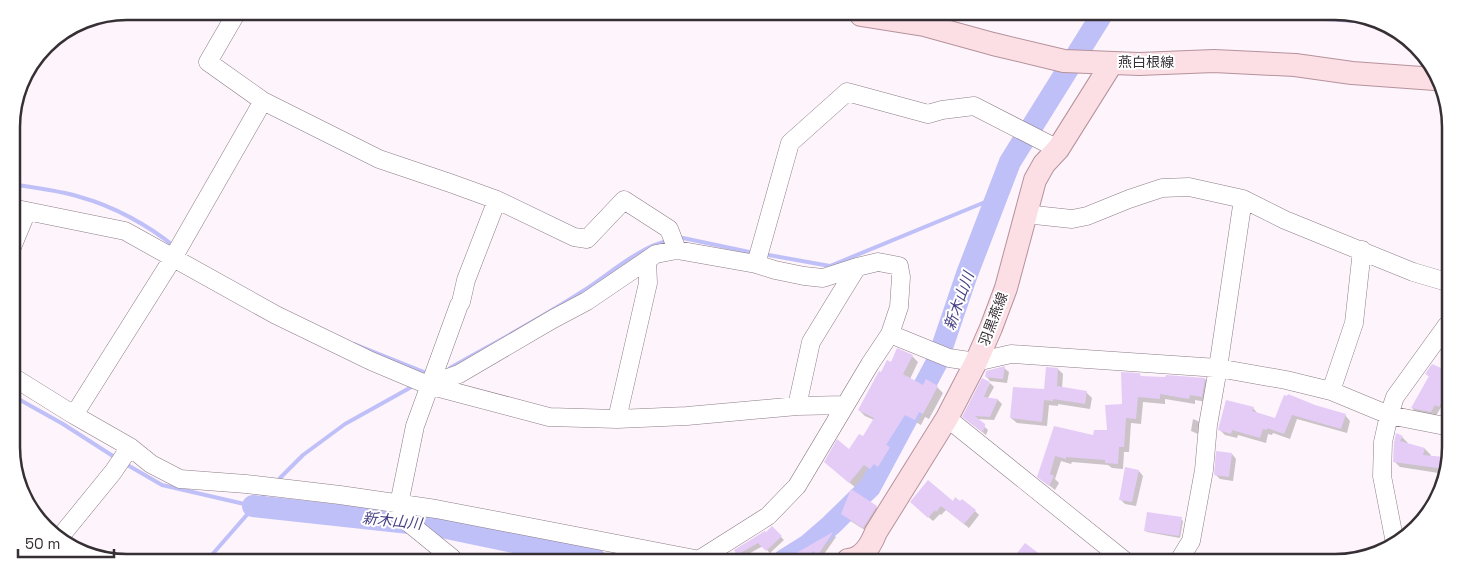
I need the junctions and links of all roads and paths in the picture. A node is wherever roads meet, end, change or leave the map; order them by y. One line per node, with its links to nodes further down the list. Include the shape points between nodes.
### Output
1 (232, 20): 5 (street, via 208,62)
2 (892, 20): 3 (main road, 燕白根線, via 1064,61)
3 (1112, 63): 4 (main road, 燕白根線, via 1214,61); 6 (main road, 羽黒燕線)
4 (1430, 79)
5 (263, 100): 8 (street, via 379,160); 13 (street)
6 (1058, 149): 10 (main road, 羽黒燕線, via 1035,180); 15 (street, via 974,106 928,114 847,92 790,143)
7 (1243, 199): 10 (street, via 1188,187 1162,188 1072,219); 12 (street, via 1285,220); 21 (street)
8 (497, 200): 11 (street, via 574,237 587,238 624,200 669,229); 23 (street)
9 (20, 209): 13 (street, via 125,231)
10 (1026, 214): 20 (main road, 羽黒燕線, via 1006,288)
11 (677, 250): 14 (street, via 656,254); 15 (street)
12 (1362, 250): 17 (street); 24 (street, via 1354,323)
13 (173, 258): 23 (street, via 276,316); 27 (street)
14 (647, 260): 23 (street, via 587,301 459,374); 30 (street, via 648,283)
15 (756, 264): 16 (street, via 824,278)
16 (857, 267): 19 (street, via 878,262 899,266 899,307); 26 (street, via 811,342)
17 (1442, 281)
18 (1442, 332): 28 (street, via 1395,397)
19 (890, 334): 20 (street, via 949,358); 25 (street)
20 (976, 362): 21 (street, via 1011,354); 29 (main road, 羽黒燕線)
21 (1218, 368): 24 (street); 41 (street, via 1191,541)
22 (20, 381): 27 (street)
23 (428, 385): 30 (street, via 549,417); 33 (street, via 415,426)
24 (1331, 391): 28 (street)
25 (845, 405): 26 (street); 38 (street, via 801,480 786,499 768,516)
26 (797, 406): 30 (street)
27 (74, 415): 32 (street)
28 (1389, 415): 31 (street); 35 (street, via 1383,442 1382,476)
29 (947, 418): 39 (main road, 羽黒燕線, via 871,545); 40 (street)
30 (617, 419)
31 (1442, 426)
32 (130, 447): 33 (street, via 151,464 180,479 246,484); 34 (street, via 114,472)
33 (399, 504): 36 (street, via 399,516); 37 (street)
34 (63, 533)
35 (1394, 537)
36 (447, 554)
37 (650, 554)
38 (709, 554)
39 (862, 554)
40 (1115, 554)
41 (1183, 554)

